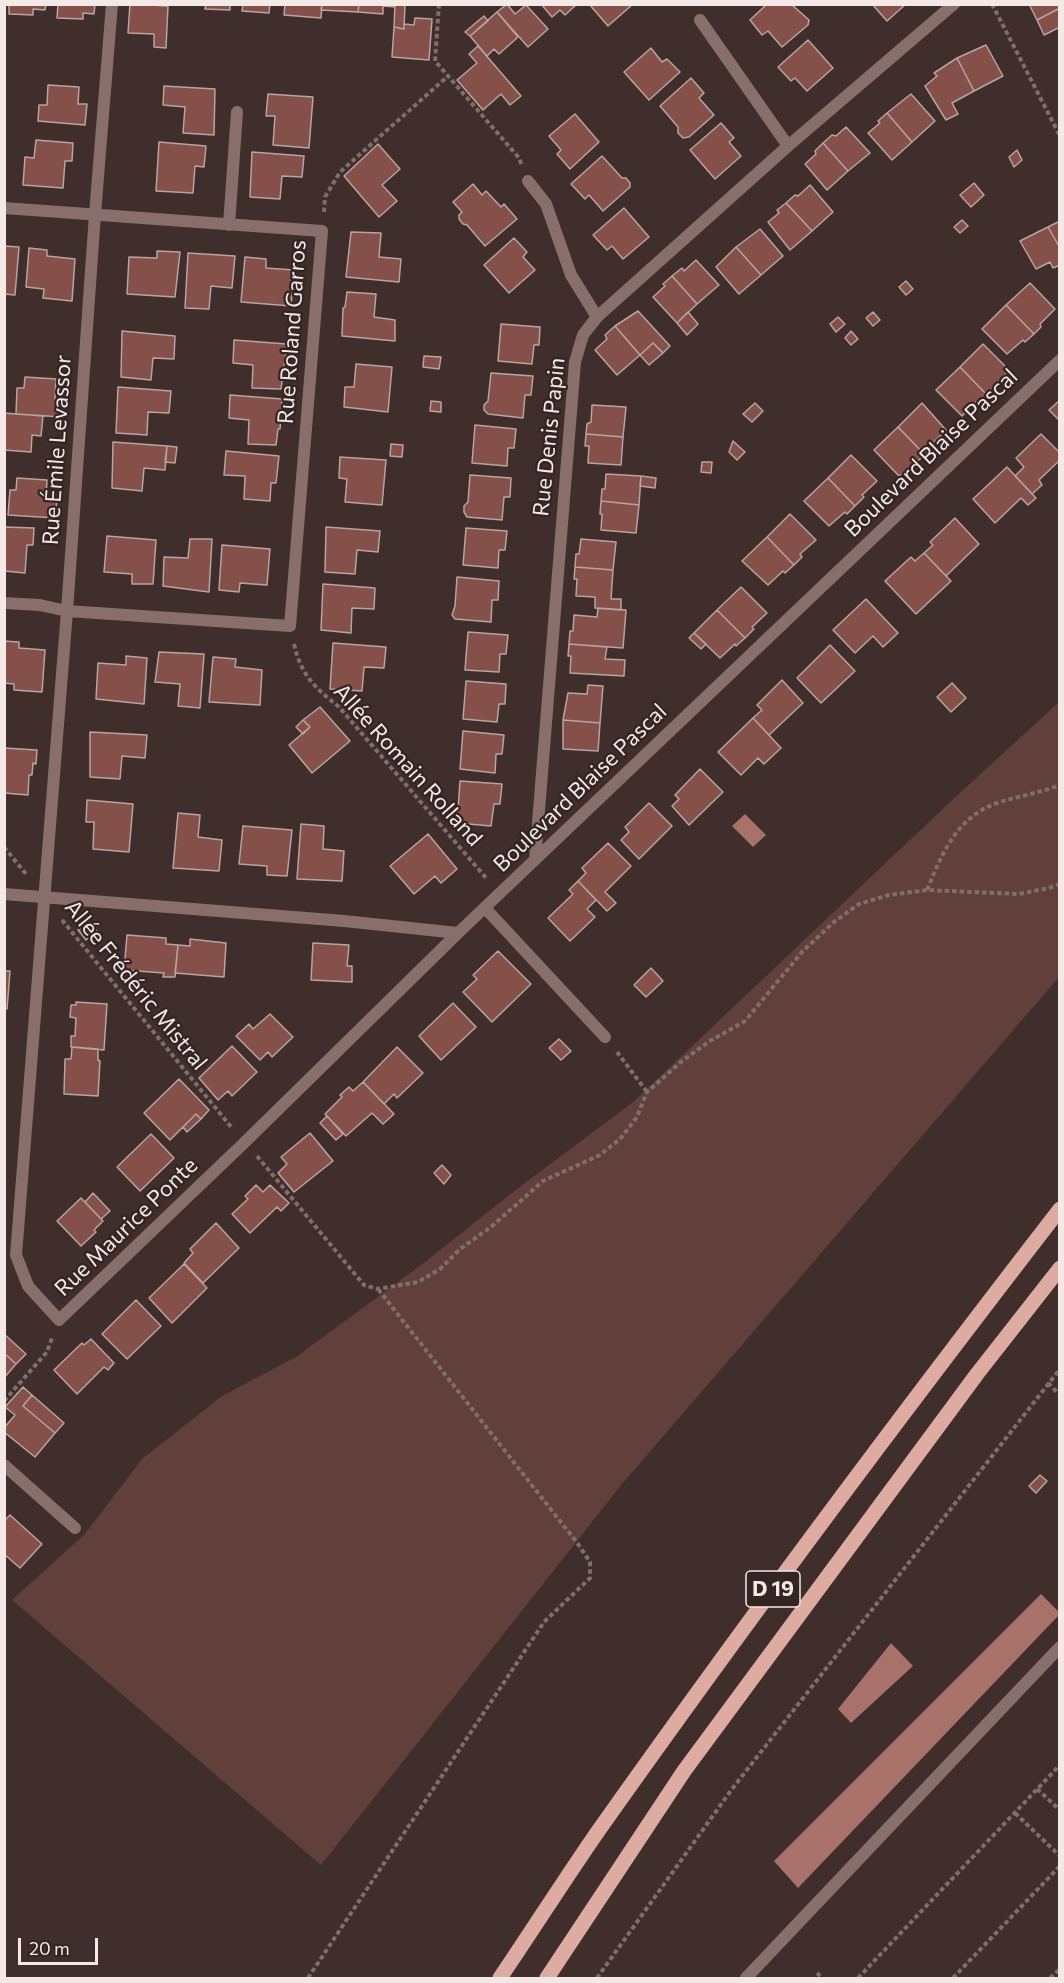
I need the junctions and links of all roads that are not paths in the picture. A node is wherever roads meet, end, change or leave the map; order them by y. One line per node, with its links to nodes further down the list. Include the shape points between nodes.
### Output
1 (112, 4): 8 (street, Rue Émile Levassor)
2 (954, 4): 5 (street, Rue Denis Papin)
3 (700, 20): 5 (street)
4 (237, 112): 9 (street)
5 (788, 146): 10 (street, Rue Denis Papin)
6 (528, 181): 10 (street, via 546,204 572,275)
7 (4, 208): 8 (street, Rue Roland Garros)
8 (95, 214): 9 (street, Rue Roland Garros); 13 (street, Rue Émile Levassor)
9 (228, 225): 13 (street, Rue Roland Garros, via 322,231 290,626)
10 (597, 317): 14 (street, Rue Denis Papin, via 583,335 575,362)
11 (1059, 360): 14 (street, Boulevard Blaise Pascal)
12 (4, 603): 13 (street)
13 (67, 611): 16 (street, Rue Émile Levassor)
14 (535, 860): 17 (street, Boulevard Blaise Pascal)
15 (4, 894): 16 (street)
16 (44, 898): 18 (street); 18 (street, Rue Maurice Ponte, via 16,1255 28,1286 59,1320)
17 (485, 908): 18 (street, Boulevard Blaise Pascal); 19 (street)
18 (458, 933)
19 (605, 1037)
20 (1059, 1209): 25 (main road, D 19, via 725,1656 600,1829)
21 (1059, 1268): 26 (main road, D 19, via 684,1771)
22 (4, 1465): 23 (street)
23 (75, 1528)
24 (1059, 1647): 27 (street)
25 (500, 1978)
26 (547, 1978)
27 (746, 1978)

